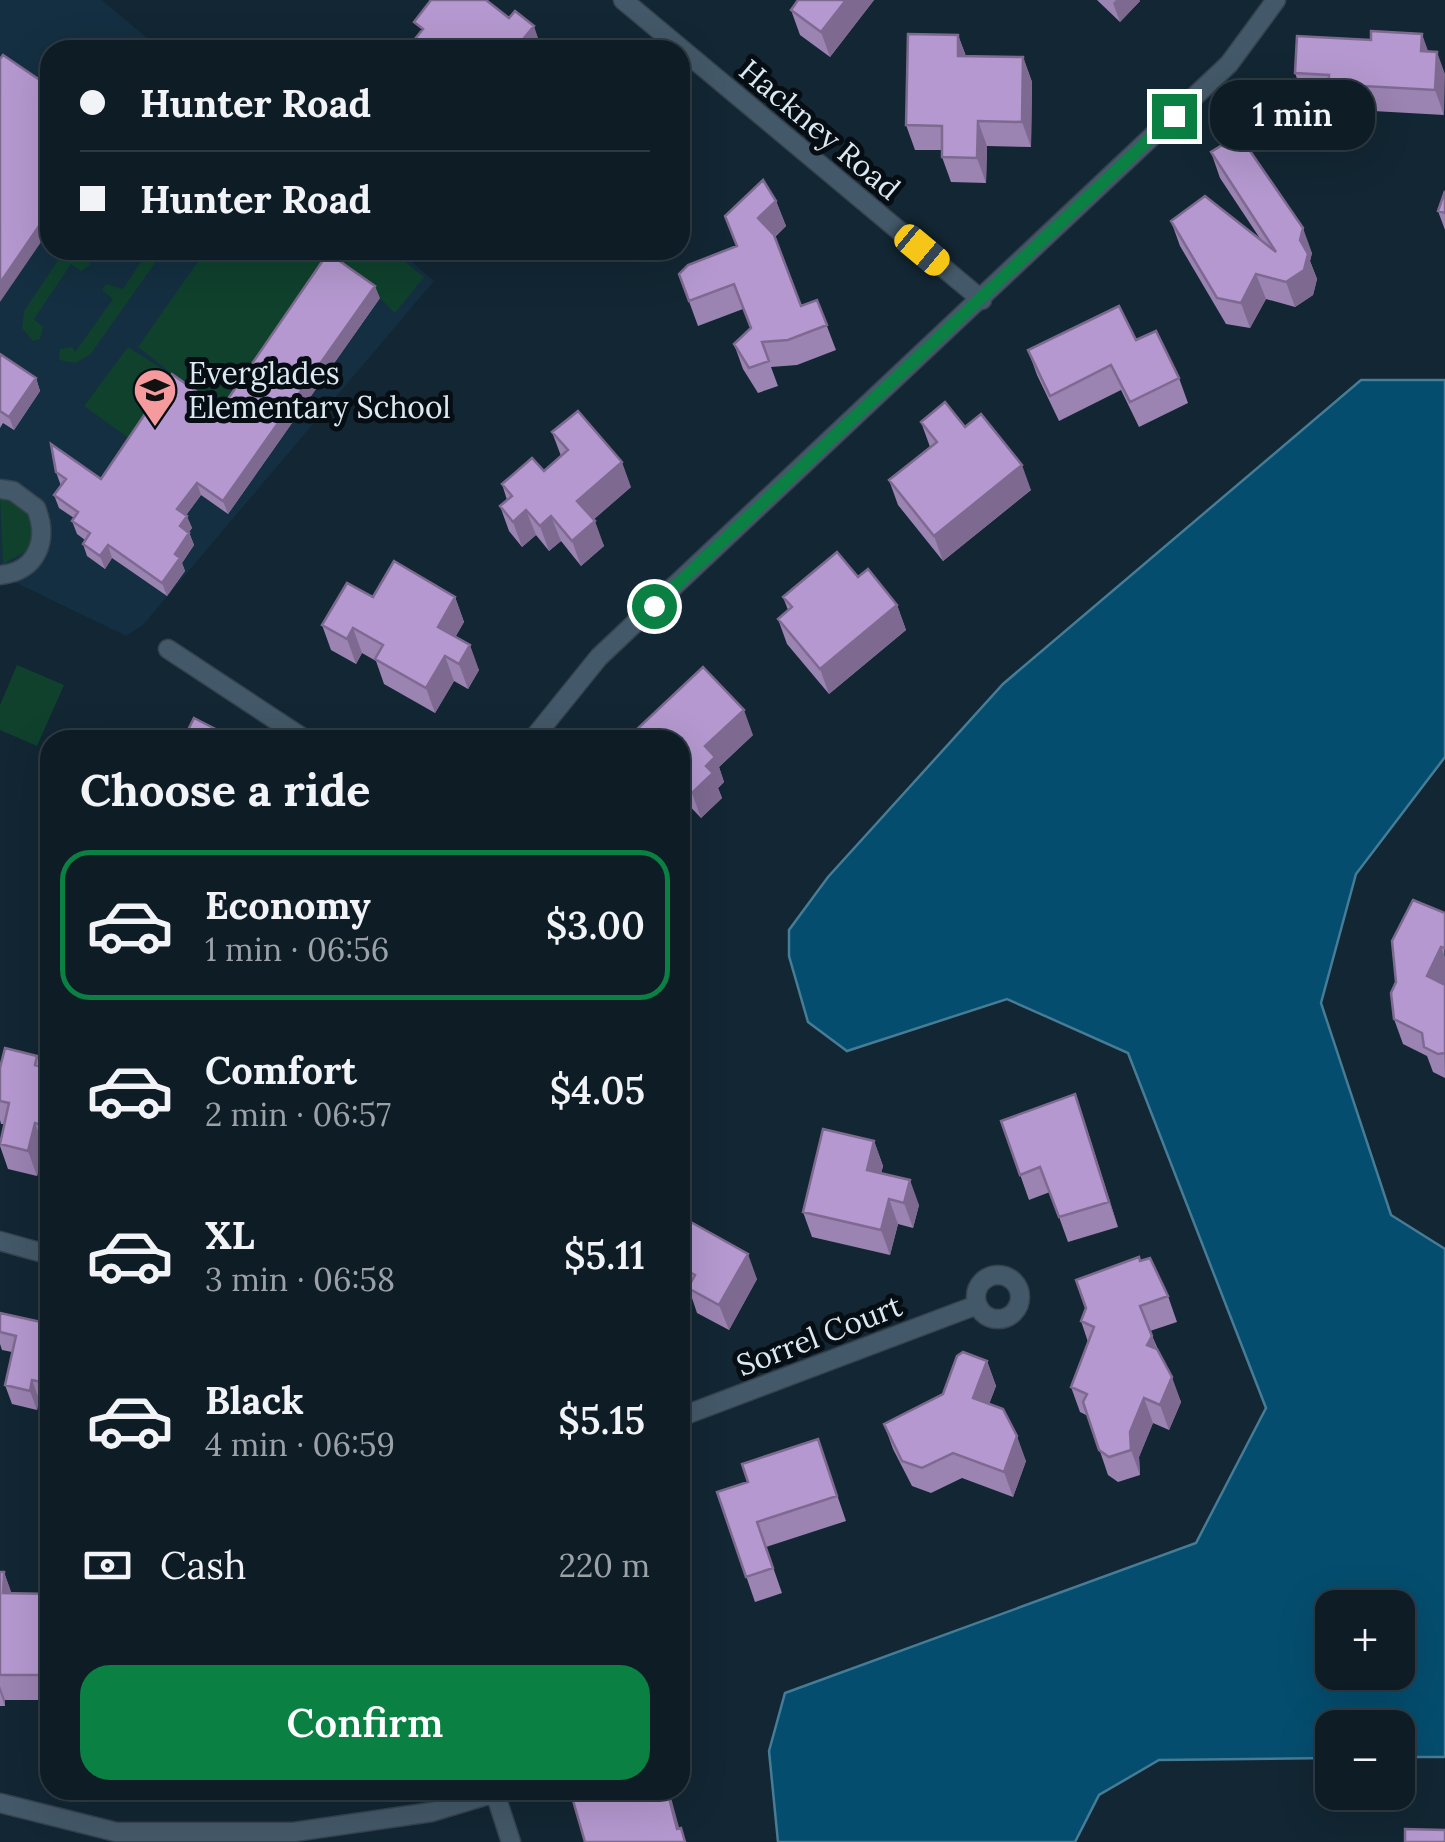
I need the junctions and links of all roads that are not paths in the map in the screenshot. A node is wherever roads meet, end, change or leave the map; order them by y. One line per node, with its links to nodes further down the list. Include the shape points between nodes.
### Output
1 (623, 0): 3 (street, Hackney Road)
2 (1276, 0): 5 (street, via 1229,64)
3 (671, 40)
4 (690, 56): 5 (street, Hackney Road)
5 (982, 300): 10 (street, via 599,657)
6 (0, 490): 7 (street, via 36,508 42,538 29,565)
7 (0, 575)
8 (168, 649): 9 (street)
9 (291, 730)
10 (540, 730)
11 (0, 1241): 12 (street)
12 (40, 1252)
13 (977, 1305): 14 (street, Sorrel Court)
14 (690, 1413)
15 (467, 1800): 17 (street, via 432,1812 294,1832 116,1832)
16 (497, 1800): 18 (street)
17 (0, 1803)
18 (511, 1842)

